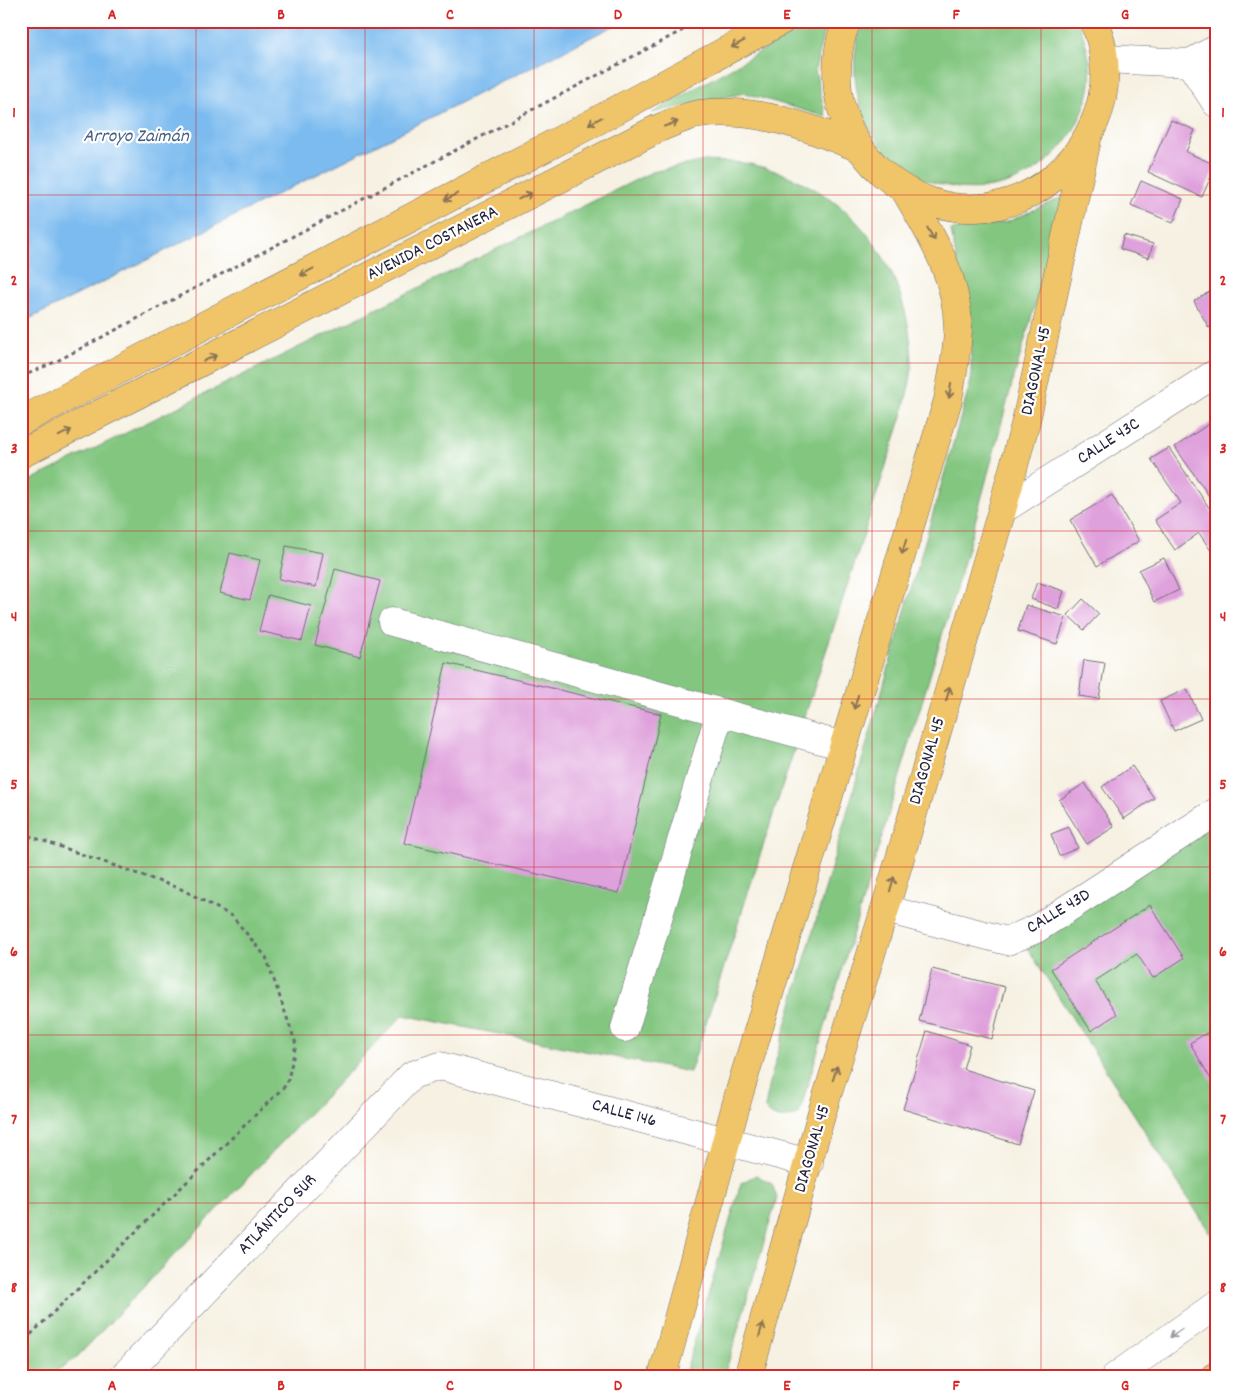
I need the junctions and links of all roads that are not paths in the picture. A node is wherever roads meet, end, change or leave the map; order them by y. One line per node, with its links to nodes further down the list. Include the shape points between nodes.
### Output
1 (781, 21): 12 (main road, AVENIDA COSTANERA, one-way to 12)
2 (847, 21): 9 (main road, via 837,58 837,89 844,119)
3 (1093, 21): 5 (main road)
4 (1216, 49): 6 (street)
5 (1104, 59): 6 (street); 8 (main road, via 1104,87 1098,114)
6 (1190, 63): 7 (street)
7 (1216, 103)
8 (1087, 140): 10 (main road, via 1062,173 1027,196 1003,203 988,207 946,206); 14 (main road, DIAGONAL 45, via 1026,421)
9 (859, 148): 10 (main road, via 880,172); 13 (main road, AVENIDA COSTANERA, one-way to 9, via 659,128 697,114 737,112 805,125)
10 (906, 192): 17 (main road, one-way to 17, via 935,241 954,285 958,328 948,400)
11 (1216, 373): 14 (street, CALLE 43C)
12 (21, 421)
13 (21, 454)
14 (1002, 510): 19 (main road, DIAGONAL 45, one-way to 14)
15 (392, 622): 16 (street)
16 (720, 712): 17 (street); 20 (street)
17 (843, 746): 22 (main road)
18 (1216, 812): 19 (street, CALLE 43D, via 1036,929 1007,941)
19 (885, 909): 23 (main road, DIAGONAL 45, one-way to 19)
20 (625, 1028)
21 (440, 1066): 22 (street, CALLE 146); 25 (street, ATLÁNTICO SUR, via 412,1075)
22 (726, 1141): 23 (street, CALLE 146); 26 (main road)
23 (809, 1163): 27 (main road, DIAGONAL 45, one-way to 23)
24 (1216, 1305): 28 (street, one-way to 28)
25 (123, 1377)
26 (662, 1377)
27 (748, 1377)
28 (1115, 1377)

